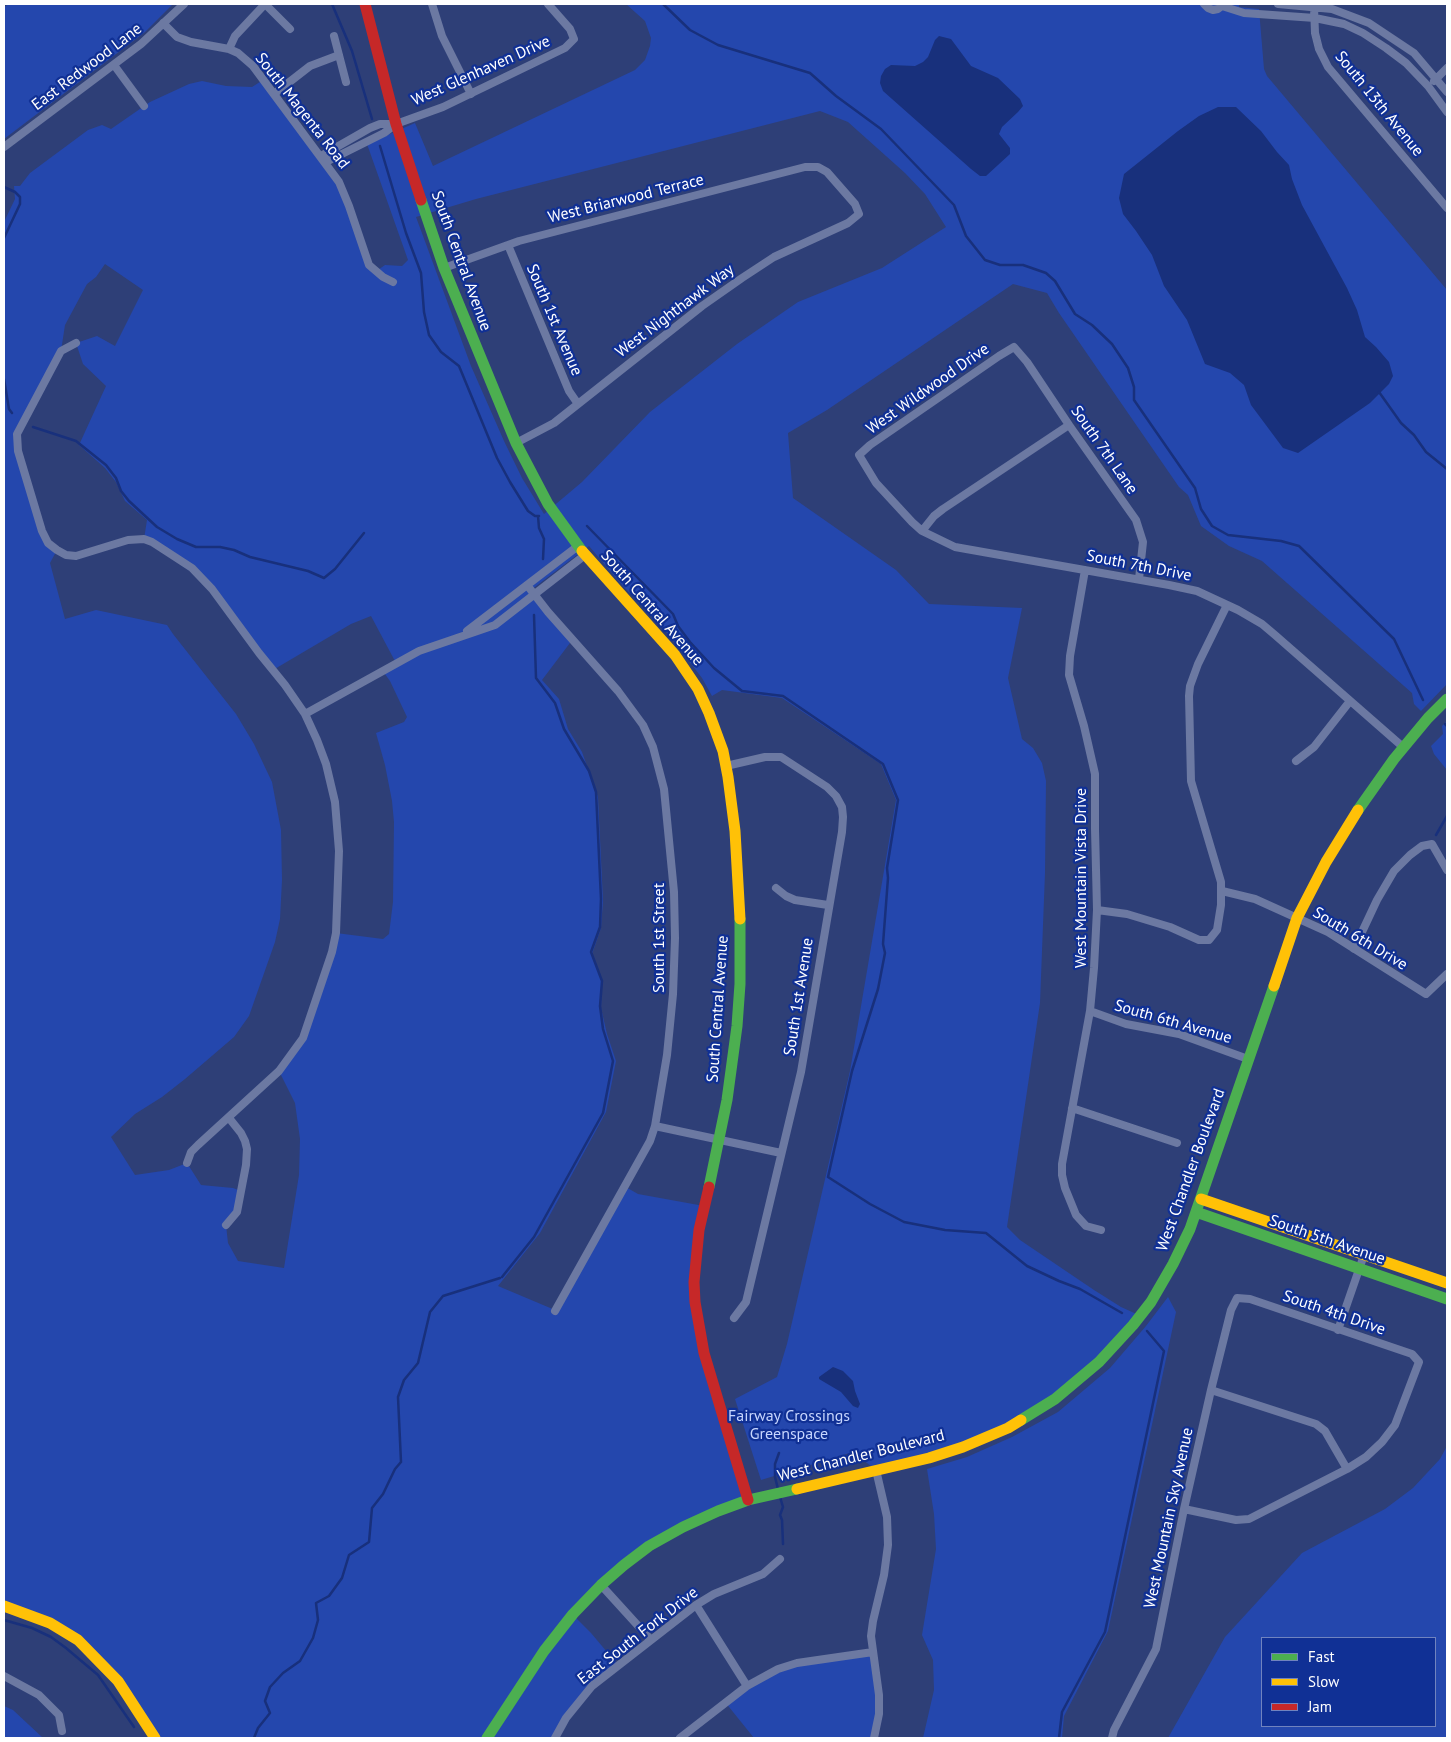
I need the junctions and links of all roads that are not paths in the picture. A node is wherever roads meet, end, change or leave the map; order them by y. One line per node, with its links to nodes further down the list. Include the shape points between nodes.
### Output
1 (184, 4): 11 (street, East Redwood Lane)
2 (265, 4): 12 (street); 14 (street, via 234,36)
3 (365, 4): 26 (street, South Central Avenue)
4 (432, 4): 23 (street, via 442,36)
5 (548, 4): 23 (street, West Glenhaven Drive, via 570,29 574,39 565,48)
6 (1204, 4): 8 (street, via 1213,10)
7 (1278, 4): 9 (street)
8 (1223, 5): 10 (street, via 1244,13)
9 (1314, 7): 10 (street, South 13th Avenue); 18 (street, via 1332,9 1369,23 1414,53)
10 (1315, 18): 20 (street, via 1344,24 1364,33 1397,55); 32 (street, South 13th Avenue, via 1319,49 1328,68)
11 (163, 23): 14 (street, South Magenta Road, via 184,40); 16 (street, East Redwood Lane)
12 (290, 29)
13 (334, 36): 15 (street)
14 (228, 49): 22 (street, South Magenta Road, via 245,58)
15 (339, 55): 19 (street); 22 (street, via 310,66)
16 (114, 65): 24 (street); 29 (street, East Redwood Lane)
17 (1447, 68): 18 (street)
18 (1437, 79): 20 (street); 21 (street)
19 (346, 82)
20 (1428, 86): 25 (street)
21 (1447, 92)
22 (274, 94): 30 (street, South Magenta Road)
23 (471, 94): 26 (street, West Glenhaven Drive)
24 (144, 106)
25 (1447, 112)
26 (396, 124): 27 (street, via 380,124); 28 (street); 34 (street, South Central Avenue)
27 (353, 136): 28 (street); 30 (street)
28 (358, 145): 30 (street)
29 (4, 147)
30 (323, 159): 35 (street, South Magenta Road, via 350,206 369,265)
31 (818, 168): 33 (street, West Briarwood Terrace, via 806,167); 38 (street, West Nighthawk Way, via 835,180 859,214 848,223 774,257 742,278)
32 (1447, 208)
33 (508, 244): 34 (street, West Briarwood Terrace); 38 (street, South 1st Avenue, via 569,391)
34 (444, 268): 40 (street, South Central Avenue)
35 (393, 282)
36 (76, 343): 52 (street, via 61,351 17,434 18,451 48,543 66,555 76,556 128,540 144,539 185,563 212,588)
37 (1014, 347): 39 (street, South 7th Lane); 41 (street, West Wildwood Drive)
38 (578, 404): 40 (street, West Nighthawk Way, via 544,429)
39 (1069, 425): 42 (street, via 943,509); 45 (street, South 7th Lane, via 1136,520 1143,542)
40 (516, 443): 43 (street, South Central Avenue, via 551,509)
41 (859, 455): 42 (street, South 7th Drive, via 881,489)
42 (922, 531): 44 (street, South 7th Drive, via 954,547)
43 (581, 550): 46 (street); 47 (street); 55 (street, South Central Avenue, via 687,671 709,713)
44 (1085, 570): 45 (street, South 7th Drive); 60 (street, West Mountain Vista Drive, via 1070,656 1070,675 1095,774)
45 (1138, 579): 48 (street, South 7th Drive, via 1197,591)
46 (527, 585): 47 (street, South 1st Street); 49 (street)
47 (534, 594): 49 (street, via 495,625); 68 (street, South 1st Street, via 631,707 643,725 660,770 674,892 675,938 669,1038)
48 (1227, 605): 51 (street, South 7th Drive, via 1262,624); 58 (street, via 1196,669 1189,696 1191,782 1218,867)
49 (461, 635): 52 (street, via 418,650)
50 (1447, 699): 53 (street, West Chandler Boulevard)
51 (1350, 701): 53 (street, South 7th Drive); 54 (street, via 1314,747)
52 (305, 714): 67 (street, via 326,764 335,802 339,851 336,932 303,1038 279,1071)
53 (1403, 748): 61 (street, West Chandler Boulevard, via 1352,818)
54 (1296, 761)
55 (726, 766): 59 (street, South 1st Avenue, via 765,756 781,757 836,796 842,807 842,832); 69 (street, South Central Avenue, via 735,831 741,943 736,1036)
56 (1447, 870): 62 (street, via 1432,844 1416,851 1394,872)
57 (776, 888): 59 (street, via 795,900)
58 (1222, 891): 60 (street, via 1217,930 1209,940 1199,940 1170,927 1126,914); 61 (street, South 6th Drive, via 1255,899)
59 (828, 904): 71 (street, South 1st Avenue, via 801,1072)
60 (1097, 910): 64 (street, West Mountain Vista Drive)
61 (1298, 918): 62 (street, South 6th Drive); 65 (street, West Chandler Boulevard)
62 (1354, 949): 63 (street, South 6th Drive, via 1426,994)
63 (1447, 974)
64 (1090, 1011): 65 (street, South 6th Avenue, via 1126,1024 1179,1034); 66 (street, West Mountain Vista Drive)
65 (1248, 1059): 73 (street, West Chandler Boulevard)
66 (1072, 1108): 70 (street); 76 (street, West Mountain Vista Drive, via 1062,1175 1076,1215 1086,1226)
67 (229, 1118): 72 (street, via 191,1152); 75 (street, via 241,1133 247,1149 237,1212)
68 (655, 1126): 69 (street); 82 (street, South 1st Street)
69 (720, 1139): 71 (street); 88 (street, South Central Avenue, via 699,1230 695,1302 704,1353)
70 (1177, 1143)
71 (782, 1153): 83 (street, South 1st Avenue, via 746,1302)
72 (187, 1162)
73 (1201, 1200): 74 (street, West Chandler Boulevard); 77 (street, South 5th Avenue)
74 (1196, 1212): 78 (street, South 5th Avenue); 86 (street, West Chandler Boulevard, via 1173,1264 1137,1321 1100,1362 1055,1399 1008,1428 963,1447)
75 (226, 1225)
76 (1101, 1230)
77 (1364, 1255): 78 (street); 79 (street, South 5th Avenue)
78 (1359, 1269): 81 (street, South 5th Avenue); 84 (street)
79 (1447, 1283)
80 (1237, 1298): 84 (street, South 4th Drive, via 1250,1299); 85 (street, West Mountain Sky Avenue, via 1231,1310)
81 (1447, 1299)
82 (555, 1310)
83 (734, 1318)
84 (1338, 1330): 87 (street, South 4th Drive, via 1412,1354 1419,1362 1395,1425 1382,1442)
85 (1211, 1390): 87 (street, via 1316,1424 1325,1431); 89 (street, West Mountain Sky Avenue)
86 (876, 1470): 88 (street, West Chandler Boulevard); 95 (street, via 887,1517 888,1545 873,1621)
87 (1347, 1470): 89 (street, via 1249,1520)
88 (748, 1500): 91 (street, West Chandler Boulevard, via 675,1532 637,1556)
89 (1184, 1509): 104 (street, West Mountain Sky Avenue, via 1156,1649)
90 (780, 1559): 92 (street, East South Fork Drive, via 763,1574)
91 (602, 1585): 94 (street); 100 (street, West Chandler Boulevard, via 573,1614 544,1651)
92 (696, 1605): 94 (street, East South Fork Drive); 97 (street)
93 (4, 1606): 99 (street, via 50,1622 78,1640 106,1666)
94 (651, 1640): 101 (street, East South Fork Drive, via 592,1686 566,1718)
95 (873, 1652): 97 (street, via 797,1663); 103 (street, via 879,1695)
96 (4, 1676): 98 (street, via 39,1695 59,1715)
97 (747, 1686): 102 (street)
98 (62, 1731)
99 (155, 1738)
100 (487, 1738)
101 (555, 1738)
102 (680, 1738)
103 (874, 1738)
104 (1112, 1738)

